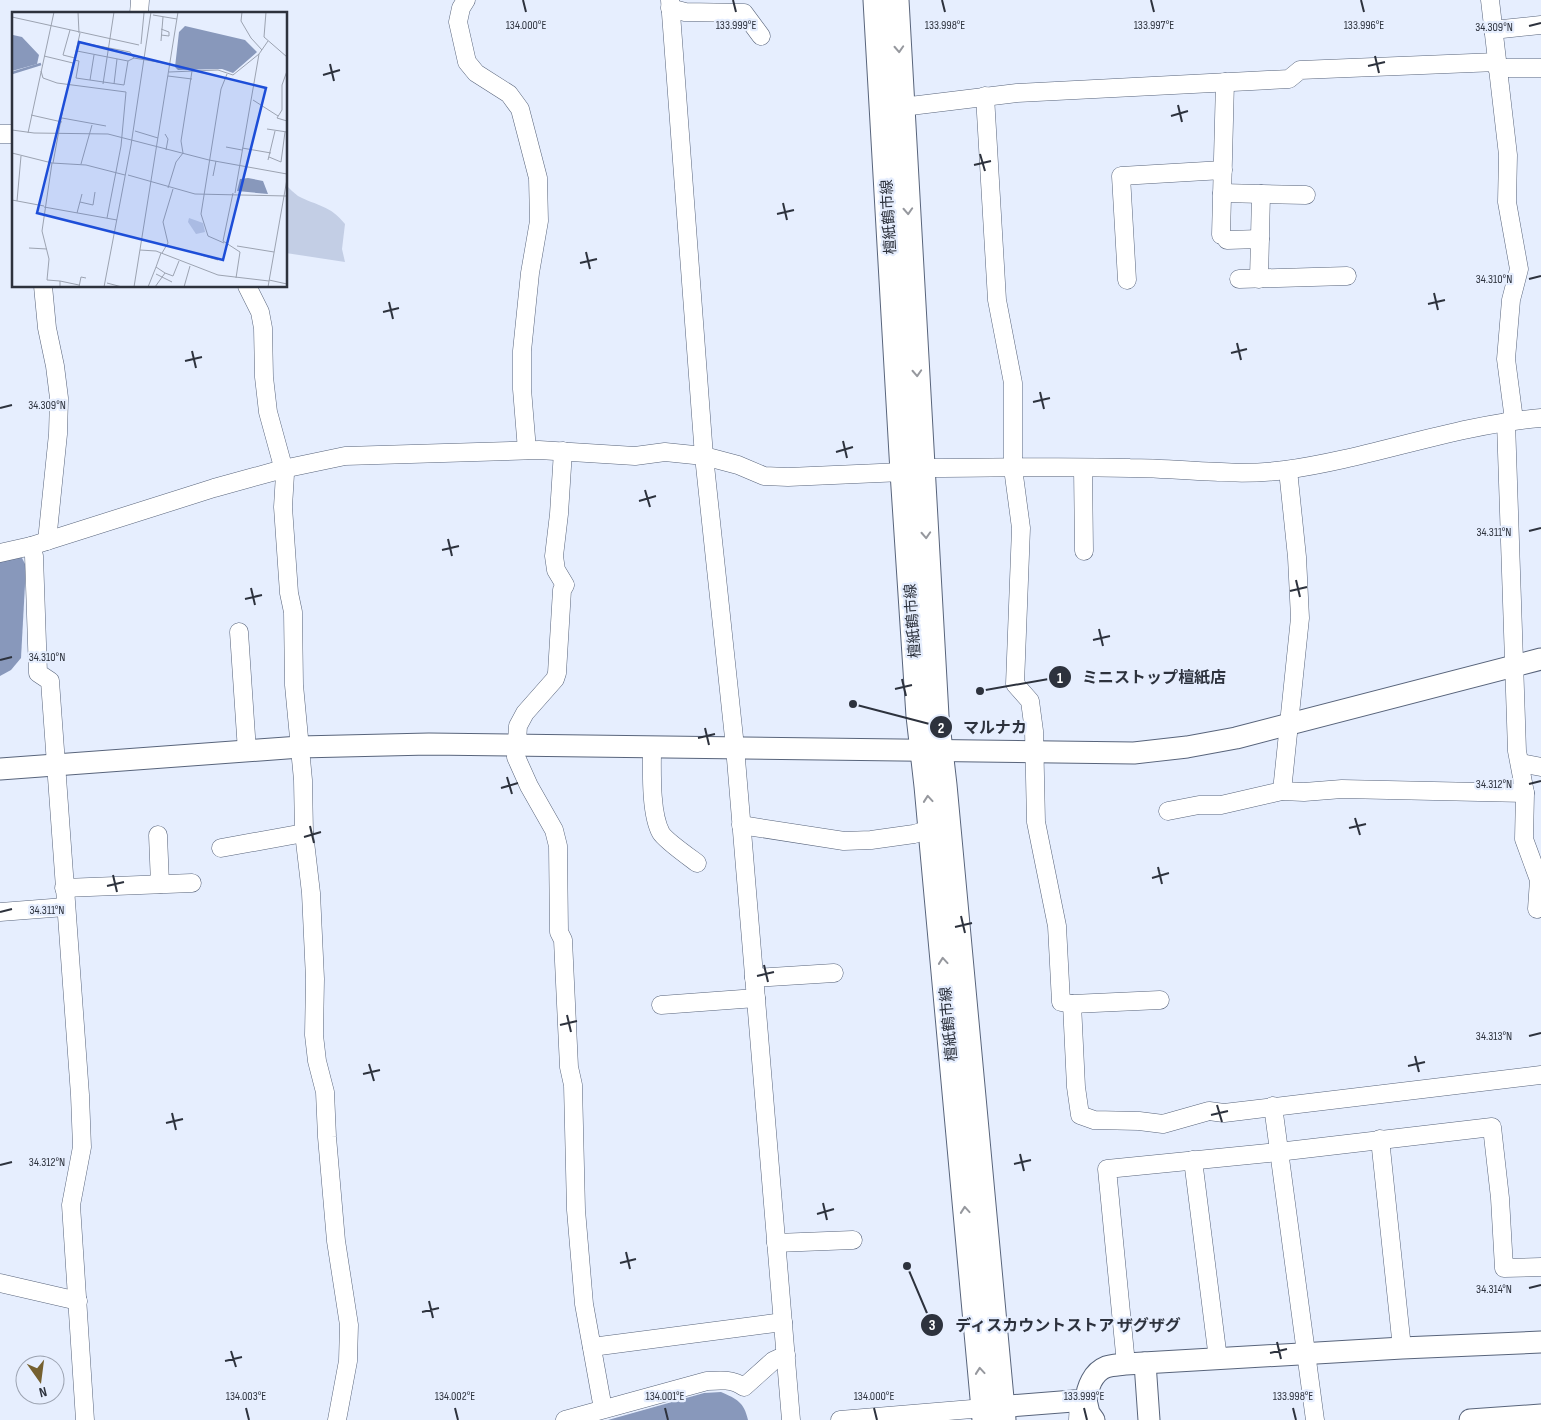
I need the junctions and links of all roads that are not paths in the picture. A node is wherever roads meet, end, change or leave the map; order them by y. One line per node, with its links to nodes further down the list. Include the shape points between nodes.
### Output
1 (466, 0): 27 (street, via 458,22 467,62 476,74 509,94 520,109 538,178 539,221 522,351)
2 (876, 0): 33 (main road, 檀紙鶴市線)
3 (896, 0): 13 (main road, 檀紙鶴市線, one-way to 13)
4 (1490, 0): 7 (street)
5 (670, 4): 8 (street, via 686,12 744,13); 29 (street)
6 (1541, 25): 7 (street)
7 (1493, 30): 9 (street)
8 (761, 36)
9 (1497, 65): 10 (street); 11 (street, via 1300,70 1289,79); 26 (street, via 1508,155 1507,202 1519,269 1511,300 1506,359)
10 (1541, 68)
11 (1225, 82): 12 (street); 14 (street)
12 (985, 96): 13 (street); 30 (street, via 997,300 1013,383)
13 (902, 107): 33 (main road, 檀紙鶴市線, one-way to 33)
14 (1223, 170): 15 (street); 22 (street, via 1122,176)
15 (1222, 193): 16 (street); 18 (street, via 1224,238)
16 (1261, 194): 17 (street); 18 (street)
17 (1306, 195)
18 (1260, 239): 21 (street)
19 (1347, 276): 21 (street)
20 (1239, 279): 21 (street)
21 (1259, 279)
22 (1127, 280)
23 (43, 288): 35 (street, via 59,398 58,434)
24 (248, 288): 32 (street, via 260,312 268,412)
25 (1541, 418): 26 (street)
26 (1510, 421): 34 (street, via 1329,464); 40 (street)
27 (527, 450): 28 (street); 32 (street, via 345,456)
28 (563, 451): 29 (street, via 635,456 665,452); 42 (street, via 554,556 556,570 566,585 562,590 557,672 548,688 525,713 518,726)
29 (704, 456): 33 (street, via 764,476); 45 (street)
30 (1013, 468): 31 (street); 33 (street); 48 (street, via 1021,528 1015,684 1030,701)
31 (1083, 468): 34 (street, via 1248,473); 36 (street)
32 (284, 469): 35 (street); 43 (street, via 283,507)
33 (913, 470): 47 (main road, 檀紙鶴市線, via 936,716)
34 (1288, 470): 41 (street, via 1300,618)
35 (39, 543): 37 (street); 50 (street, via 34,556 38,673 50,681)
36 (1084, 551)
37 (0, 552)
38 (239, 632): 46 (street)
39 (1541, 659): 40 (street)
40 (1515, 665): 41 (street); 49 (street)
41 (1290, 724): 48 (street, via 1236,738 1134,753); 53 (street)
42 (517, 746): 43 (street); 44 (street); 86 (street, via 516,758 554,830 558,846 559,932 563,940 573,1085 576,1210 584,1304)
43 (300, 747): 46 (street); 58 (street)
44 (652, 747): 45 (street); 61 (street, via 652,782 661,834)
45 (735, 747): 47 (street); 56 (street)
46 (247, 751): 50 (street)
47 (932, 751): 48 (street); 57 (main road, 檀紙鶴市線, one-way to 47); 94 (main road, 檀紙鶴市線)
48 (1034, 753): 72 (street, via 1036,822 1057,926 1061,1002)
49 (1520, 763): 51 (street); 54 (street)
50 (55, 765): 52 (street); 64 (street)
51 (1541, 767)
52 (0, 769)
53 (1282, 791): 54 (street, via 1380,789); 55 (street, via 1231,803)
54 (1525, 793): 66 (street, via 1524,839 1539,880)
55 (1168, 811)
56 (741, 825): 57 (street, via 844,841 871,840); 69 (street)
57 (931, 829): 94 (main road, 檀紙鶴市線, one-way to 57)
58 (304, 833): 60 (street); 97 (street, via 311,893 314,1035 325,1092 336,1241 349,1325 348,1361)
59 (158, 835): 63 (street)
60 (221, 848)
61 (697, 863)
62 (192, 883): 63 (street)
63 (160, 884): 64 (street)
64 (64, 888): 65 (street)
65 (65, 906): 67 (street); 83 (street, via 82,1147 72,1205)
66 (1537, 909)
67 (0, 912)
68 (834, 972): 69 (street)
69 (754, 978): 70 (street)
70 (756, 998): 73 (street); 80 (street)
71 (1160, 1000): 72 (street)
72 (1072, 1004): 75 (street, via 1080,1115 1094,1120 1163,1124 1209,1111)
73 (661, 1005)
74 (1541, 1075): 75 (street)
75 (1273, 1106): 77 (street)
76 (1380, 1140): 77 (street); 81 (street, via 1492,1127 1504,1268); 87 (street)
77 (1278, 1152): 78 (street); 88 (street)
78 (1193, 1160): 90 (street); 91 (street, via 1107,1169)
79 (853, 1240): 80 (street)
80 (776, 1243): 84 (street)
81 (1541, 1267)
82 (0, 1284): 83 (street)
83 (78, 1301): 96 (street)
84 (783, 1322): 86 (street); 89 (street)
85 (1541, 1342): 87 (street)
86 (592, 1347): 93 (street)
87 (1402, 1348): 88 (street)
88 (1306, 1354): 90 (street); 103 (street)
89 (786, 1355): 93 (street, via 773,1361 744,1387 732,1381 707,1381); 99 (street)
90 (1218, 1359): 91 (street)
91 (1136, 1364): 92 (street, via 1106,1367 1097,1374); 102 (street)
92 (1081, 1407): 94 (street); 101 (street)
93 (603, 1409): 98 (street)
94 (993, 1414): 100 (street)
95 (1541, 1415): 104 (street)
96 (85, 1420)
97 (338, 1420)
98 (565, 1420)
99 (791, 1420)
100 (840, 1420)
101 (1094, 1420)
102 (1149, 1420)
103 (1315, 1420)
104 (1470, 1420)

